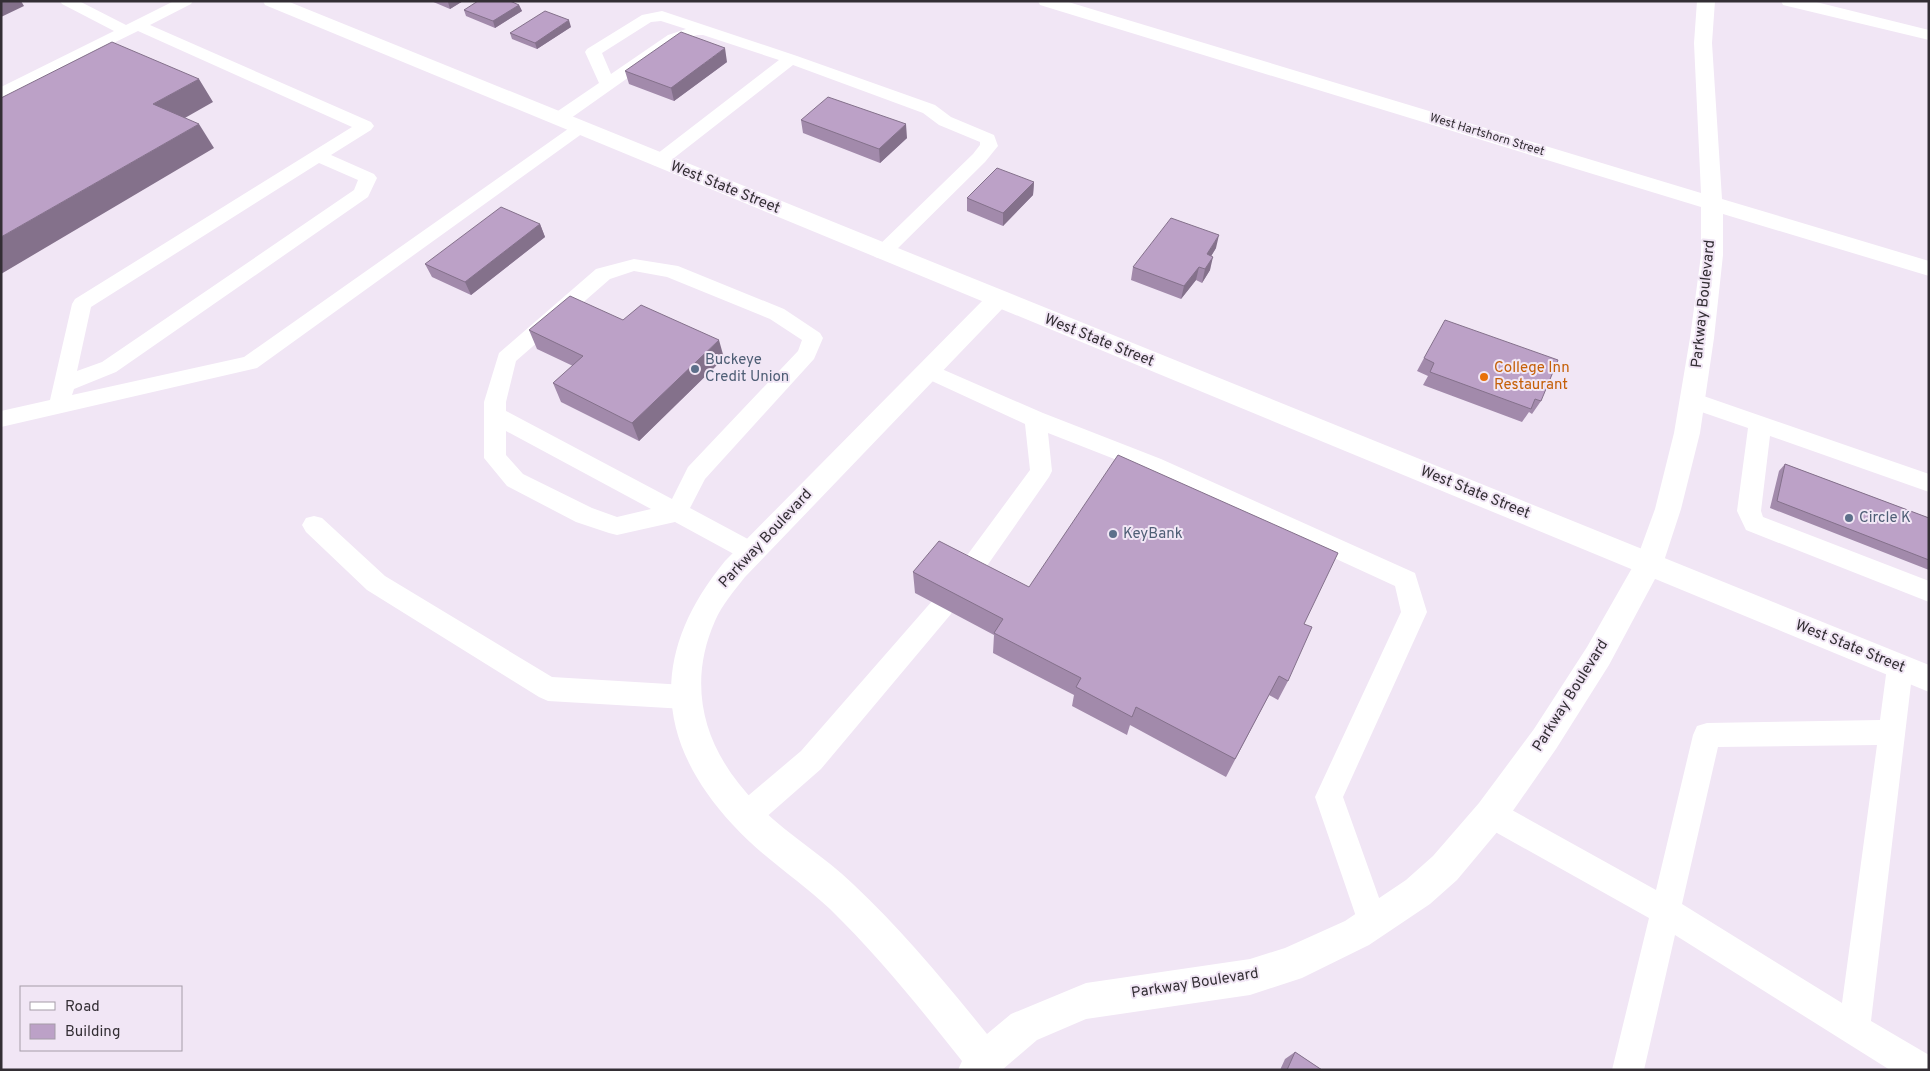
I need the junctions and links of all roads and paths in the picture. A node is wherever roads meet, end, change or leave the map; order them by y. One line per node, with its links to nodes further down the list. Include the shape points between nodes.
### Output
1 (67, 1): 7 (lane)
2 (186, 1): 7 (lane)
3 (1046, 1): 17 (main road, West Hartshorn Street)
4 (1706, 1): 17 (main road, Parkway Boulevard, via 1703,44)
5 (1789, 1): 9 (main road)
6 (284, 3): 13 (main road, West State Street)
7 (131, 28): 12 (lane); 15 (lane, via 365,126)
8 (704, 30): 10 (lane); 11 (lane, via 674,38); 11 (lane, via 662,16 647,18 593,52)
9 (1929, 35)
10 (791, 59): 16 (lane); 18 (lane, via 929,109 945,121 988,138 989,146 978,158)
11 (608, 84): 13 (lane)
12 (1, 93)
13 (558, 120): 14 (main road, West State Street)
14 (581, 128): 16 (main road, West State Street); 24 (lane, via 250,363)
15 (318, 156): 22 (lane, via 82,304); 22 (lane, via 368,178 362,193 109,367)
16 (659, 161): 18 (main road, West State Street)
17 (1712, 203): 19 (main road, West Hartshorn Street); 23 (main road, Parkway Boulevard, via 1712,255)
18 (882, 253): 20 (main road, West State Street)
19 (1929, 269)
20 (997, 300): 21 (main road, Parkway Boulevard); 33 (main road, West State Street)
21 (928, 370): 27 (lane); 32 (main road, Parkway Boulevard)
22 (64, 384): 24 (lane)
23 (1692, 400): 28 (lane); 33 (main road, Parkway Boulevard, via 1668,509)
24 (59, 406): 26 (lane)
25 (495, 415): 30 (lane); 30 (lane, via 495,458 515,480 584,515 616,526); 30 (lane, via 506,358 603,274 634,265 671,271 777,314 813,338 807,354 696,472)
26 (1, 419)
27 (1035, 419): 34 (lane, via 1041,471); 44 (lane, via 1153,465 1406,580 1414,612 1329,797)
28 (1760, 424): 29 (lane); 35 (lane, via 1749,510 1754,523)
29 (1929, 483)
30 (676, 513): 32 (lane)
31 (314, 525): 39 (lane, via 376,583 548,689)
32 (751, 552): 39 (main road, Parkway Boulevard, via 716,593 701,618 690,646)
33 (1649, 564): 37 (main road, West State Street); 41 (main road, Parkway Boulevard, via 1598,656 1545,739)
34 (966, 576)
35 (1929, 592)
36 (942, 607): 42 (lane, via 811,760)
37 (1900, 668): 38 (main road, West State Street); 40 (lane)
38 (1929, 679)
39 (685, 697): 42 (main road, Parkway Boulevard, via 692,735 706,764 723,791)
40 (1892, 732): 43 (lane, via 1707,735); 45 (lane)
41 (1491, 814): 43 (lane); 44 (main road, Parkway Boulevard, via 1444,868 1418,892)
42 (746, 816): 47 (main road, Parkway Boulevard, via 840,895 894,949)
43 (1666, 911): 45 (lane); 48 (lane)
44 (1373, 923): 47 (main road, Parkway Boulevard, via 1289,965 1250,978 1086,1001 1024,1027)
45 (1854, 1029): 46 (lane)
46 (1910, 1063)
47 (986, 1066)
48 (1628, 1070)

